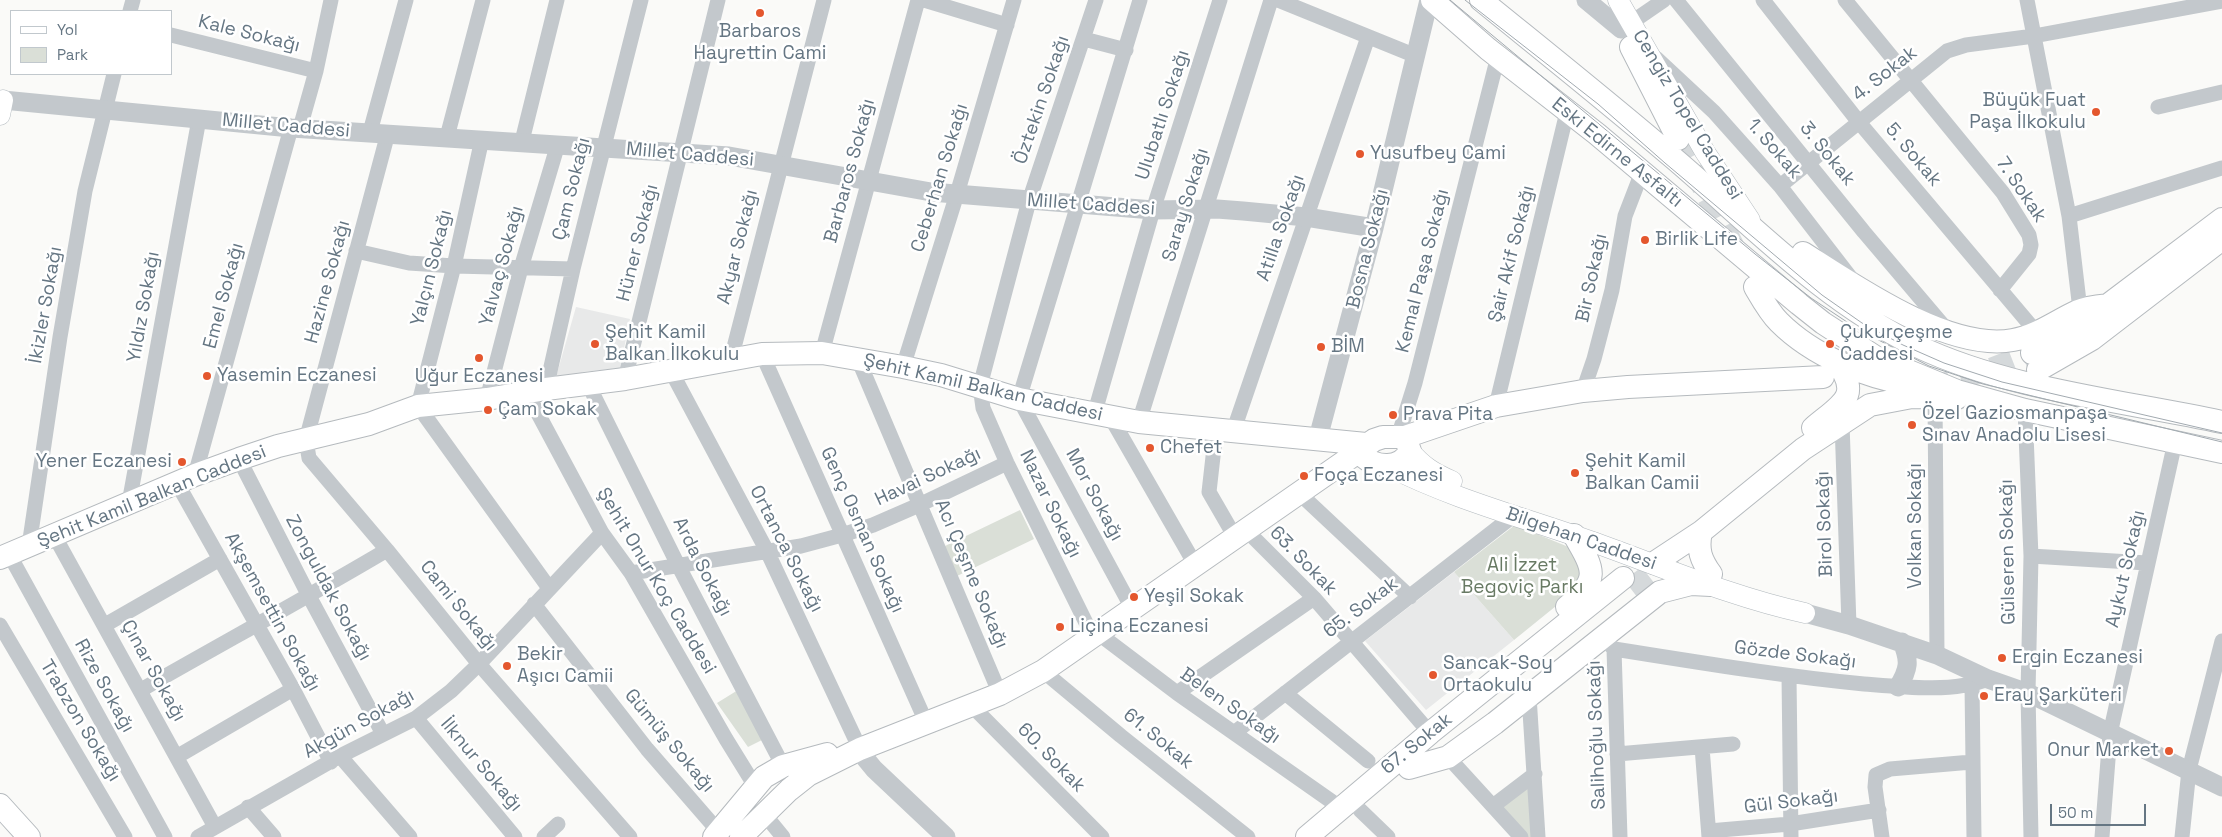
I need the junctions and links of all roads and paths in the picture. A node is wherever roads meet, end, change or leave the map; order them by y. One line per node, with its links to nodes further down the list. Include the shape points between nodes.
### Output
1 (406, 0): 47 (street, Hazine Sokağı)
2 (483, 0): 48 (street)
3 (557, 0): 51 (street)
4 (641, 0): 53 (street, Çam Sokağı)
5 (718, 0): 54 (street, Hüner Sokağı)
6 (824, 0): 56 (street, Akyar Sokağı)
7 (918, 0): 59 (street, Barbaros Sokağı)
8 (924, 0): 27 (street)
9 (1014, 0): 27 (street, Ceberhan Sokağı)
10 (1096, 0): 32 (street, Öztekin Sokağı)
11 (1140, 0): 33 (street)
12 (1220, 0): 64 (street, Ulubatlı Sokağı)
13 (1271, 0): 65 (street, Saray Sokağı)
14 (1278, 0): 31 (street)
15 (1431, 0): 34 (street, Bosna Sokağı); 35 (main road, Eski Edirne Asfaltı)
16 (1481, 0): 70 (main road, Eski Edirne Asfaltı)
17 (1586, 0): 29 (street)
18 (1606, 0): 29 (main road, Cengiz Topel Caddesi)
19 (1618, 0): 29 (main road, Cengiz Topel Caddesi)
20 (1664, 0): 29 (street)
21 (1676, 0): 55 (street, 3. Sokak)
22 (1764, 0): 45 (street, 5. Sokak)
23 (1845, 0): 38 (street, 7. Sokak)
24 (2027, 0): 30 (street)
25 (328, 1): 36 (street, Emel Sokağı)
26 (2222, 1): 30 (street, 4. Sokak)
27 (1007, 24): 61 (street, Ceberhan Sokağı)
28 (172, 35): 36 (street, Kale Sokağı)
29 (1632, 36): 50 (main road); 60 (street, 1. Sokak, via 1714,112); 70 (main road, Cengiz Topel Caddesi)
30 (2034, 36): 38 (street, 4. Sokak, via 1966,45 1947,51); 66 (street)
31 (1368, 37): 34 (street); 67 (street, Atilla Sokağı)
32 (1084, 39): 33 (street); 62 (street, Öztekin Sokağı)
33 (1126, 50): 63 (street)
34 (1416, 56): 69 (street, Bosna Sokağı)
35 (1498, 56): 43 (main road, Eski Edirne Asfaltı); 110 (street, Kemal Paşa Sokağı, via 1414,383)
36 (316, 72): 46 (street, Emel Sokağı)
37 (114, 75): 42 (street, İkizler Sokağı)
38 (1910, 79): 45 (street, 4. Sokak); 77 (street, 7. Sokak, via 2003,193 2029,235 2029,254)
39 (2222, 92): 41 (street)
40 (1, 104): 42 (street, Millet Caddesi)
41 (2158, 107)
42 (106, 109): 44 (street, Millet Caddesi); 129 (street, İkizler Sokağı, via 85,191 60,337)
43 (1567, 112): 58 (main road, Eski Edirne Asfaltı); 101 (street, Şair Akif Sokağı)
44 (199, 119): 46 (street, Millet Caddesi); 119 (street, Yıldız Sokağı)
45 (1858, 121): 55 (street, 4. Sokak); 77 (street, 5. Sokak)
46 (296, 128): 47 (street, Millet Caddesi); 117 (street, Emel Sokağı)
47 (379, 133): 48 (street, Millet Caddesi); 72 (street, Hazine Sokağı)
48 (447, 137): 49 (street, Millet Caddesi)
49 (482, 139): 51 (street, Millet Caddesi); 73 (street, Yalçın Sokağı)
50 (1678, 139)
51 (522, 141): 52 (street, Millet Caddesi)
52 (558, 144): 53 (street, Millet Caddesi); 74 (street, Yalvaç Sokağı)
53 (604, 147): 54 (street, Millet Caddesi); 75 (street, Çam Sokağı)
54 (680, 152): 56 (street, Millet Caddesi); 90 (street, Hüner Sokağı)
55 (1809, 163): 60 (street, 4. Sokak); 81 (street, 3. Sokak)
56 (780, 164): 59 (street, Millet Caddesi); 86 (street, Akyar Sokağı)
57 (2222, 168): 66 (street)
58 (1642, 172): 94 (street, Bir Sokağı, via 1625,216 1612,290); 95 (main road, Eski Edirne Asfaltı, via 1823,323 1877,358)
59 (868, 180): 61 (street, Millet Caddesi); 83 (street, Barbaros Sokağı)
60 (1780, 186): 78 (street, 1. Sokak)
61 (957, 194): 62 (street, Millet Caddesi); 87 (street, Ceberhan Sokağı)
62 (1029, 201): 63 (street, Millet Caddesi); 92 (street, Öztekin Sokağı)
63 (1078, 205): 64 (street, Millet Caddesi); 98 (street)
64 (1153, 210): 65 (street, Millet Caddesi); 103 (street, Ulubatlı Sokağı)
65 (1206, 210): 67 (street, Millet Caddesi, via 1216,208); 105 (street, Saray Sokağı)
66 (2069, 216): 80 (street)
67 (1306, 217): 69 (street, Millet Caddesi); 107 (street, Atilla Sokağı)
68 (2222, 219): 79 (main road)
69 (1374, 228): 108 (street, Bosna Sokağı)
70 (1756, 230): 78 (main road, via 1790,246); 106 (main road, Eski Edirne Asfaltı, via 1853,308 1917,346 1994,374)
71 (2222, 239): 82 (main road, via 2092,339)
72 (356, 251): 73 (street, via 409,263); 109 (street, Hazine Sokağı)
73 (454, 266): 74 (street); 100 (street, Yalçın Sokağı)
74 (521, 268): 75 (street); 97 (street, Yalvaç Sokağı)
75 (573, 270): 93 (street, Çam Sokağı)
76 (1755, 287): 88 (main road, via 1772,313)
77 (2000, 290): 82 (street, 5. Sokak)
78 (1861, 291): 81 (main road, via 1897,311)
79 (2108, 305): 80 (main road); 82 (main road, via 2073,331)
80 (2080, 310): 82 (main road)
81 (1948, 331): 82 (main road, via 1965,337 2010,341)
82 (2035, 352)
83 (822, 353): 84 (main road, Şehit Kamil Balkan Caddesi); 85 (main road, Şehit Kamil Balkan Caddesi)
84 (762, 354): 86 (main road, Şehit Kamil Balkan Caddesi); 126 (street, Genç Osman Sokağı)
85 (858, 358): 87 (main road, Şehit Kamil Balkan Caddesi); 120 (street, Acı Çeşme Sokağı)
86 (730, 359): 89 (main road, Şehit Kamil Balkan Caddesi)
87 (903, 366): 92 (main road, Şehit Kamil Balkan Caddesi)
88 (1829, 369): 94 (main road); 95 (main road, via 1935,390); 104 (main road, via 1848,378 1850,392)
89 (671, 370): 90 (main road, Şehit Kamil Balkan Caddesi); 130 (street, Ortanca Sokağı)
90 (625, 379): 91 (main road, Şehit Kamil Balkan Caddesi)
91 (588, 384): 93 (main road, Şehit Kamil Balkan Caddesi); 135 (street, Arda Sokağı)
92 (980, 386): 98 (main road, Şehit Kamil Balkan Caddesi); 115 (street, Nazar Sokağı, via 983,408)
93 (537, 391): 97 (main road, Şehit Kamil Balkan Caddesi); 123 (street, Şehit Onur Koç Caddesi)
94 (1583, 391): 101 (main road)
95 (1957, 391): 99 (main road, Eski Edirne Asfaltı)
96 (1935, 397): 99 (main road); 104 (main road, via 1882,402); 155 (street, Volkan Sokağı)
97 (487, 399): 100 (main road, Şehit Kamil Balkan Caddesi)
98 (1019, 399): 103 (main road, Şehit Kamil Balkan Caddesi); 144 (street, Mor Sokağı)
99 (1983, 399): 102 (main road, Eski Edirne Asfaltı)
100 (418, 406): 109 (main road, Şehit Kamil Balkan Caddesi, via 369,424); 139 (street)
101 (1496, 406): 110 (main road)
102 (2025, 410): 111 (main road, Eski Edirne Asfaltı); 131 (street, Gülseren Sokağı)
103 (1102, 416): 105 (main road, Şehit Kamil Balkan Caddesi); 136 (street)
104 (1838, 416): 122 (main road, via 1798,454); 133 (main road, via 1792,446 1674,539); 147 (street, Birol Sokağı)
105 (1139, 422): 107 (main road, Şehit Kamil Balkan Caddesi)
106 (2222, 422)
107 (1224, 431): 108 (main road, Şehit Kamil Balkan Caddesi); 124 (street, Atilla Sokağı, via 1209,492)
108 (1318, 438): 112 (main road, Şehit Kamil Balkan Caddesi)
109 (306, 440): 114 (main road, Şehit Kamil Balkan Caddesi); 128 (street, Cami Sokağı, via 309,458)
110 (1405, 442): 112 (main road, via 1383,437); 116 (main road, via 1402,461); 133 (main road, Bilgehan Caddesi, via 1418,462 1433,473)
111 (2176, 442): 113 (main road, Eski Edirne Asfaltı); 134 (street, Aykut Sokağı)
112 (1364, 447): 116 (main road, via 1362,455 1366,459); 118 (main road)
113 (2222, 452)
114 (239, 459): 117 (main road, Şehit Kamil Balkan Caddesi); 140 (street, Zonguldak Sokağı)
115 (1007, 463): 120 (street, Havai Sokağı); 150 (street, Nazar Sokağı)
116 (1388, 466): 121 (main road, Bilgehan Caddesi)
117 (186, 479): 119 (main road, Şehit Kamil Balkan Caddesi); 132 (street, Akşemsettin Sokağı)
118 (1299, 493): 124 (main road); 141 (street)
119 (129, 504): 125 (main road, Şehit Kamil Balkan Caddesi)
120 (919, 505): 126 (street, Havai Sokağı); 166 (street, Acı Çeşme Sokağı)
121 (1513, 516): 127 (main road, Bilgehan Caddesi); 141 (street, 65. Sokak)
122 (1701, 532): 133 (main road); 138 (main road, via 1700,554)
123 (602, 533): 137 (street, Şehit Onur Koç Caddesi); 139 (street, Akgün Sokağı)
124 (1240, 534): 136 (main road); 142 (street, 63. Sokak)
125 (54, 535): 129 (main road, Şehit Kamil Balkan Caddesi); 149 (street, Çınar Sokağı)
126 (842, 535): 130 (street, Havai Sokağı); 170 (street, Genç Osman Sokağı)
127 (1574, 535): 133 (main road, Bilgehan Caddesi); 172 (main road, via 1592,568 1589,585 1431,715)
128 (387, 550): 140 (street); 156 (street, Cami Sokağı)
129 (13, 552): 205 (street, Rize Sokağı)
130 (767, 552): 135 (street, Havai Sokağı); 177 (street, Ortanca Sokağı)
131 (2031, 556): 134 (street); 165 (street, Gülseren Sokağı)
132 (220, 559): 146 (street, Akşemsettin Sokağı); 149 (street)
133 (1658, 560): 138 (main road, Bilgehan Caddesi)
134 (2147, 564): 174 (street, Aykut Sokağı)
135 (678, 565): 137 (street, Havai Sokağı); 187 (street, Arda Sokağı)
136 (1196, 566): 144 (main road)
137 (631, 573): 187 (street, Şehit Onur Koç Caddesi, via 726,739)
138 (1711, 580): 145 (main road, Bilgehan Caddesi, via 1778,607); 154 (main road, via 1660,592)
139 (550, 588): 143 (street, Akgün Sokağı)
140 (309, 596): 146 (street); 173 (street, Zonguldak Sokağı)
141 (1410, 597): 151 (street, 65. Sokak)
142 (1314, 598): 151 (street, 63. Sokak); 163 (street)
143 (534, 604): 156 (street, Akgün Sokağı); 200 (street, Gümüş Sokağı)
144 (1133, 610): 150 (main road)
145 (1805, 613): 147 (street, Bilgehan Caddesi)
146 (256, 624): 161 (street, Akşemsettin Sokağı); 162 (street)
147 (1849, 624): 153 (street, Bilgehan Caddesi)
148 (0, 625): 204 (street, Trabzon Sokağı)
149 (105, 625): 162 (street, Çınar Sokağı)
150 (1096, 635): 157 (main road); 163 (street, Belen Sokağı)
151 (1350, 641): 164 (street, 65. Sokak); 172 (street, 63. Sokak)
152 (2222, 641): 185 (street)
153 (1902, 642): 155 (street, Bilgehan Caddesi); 160 (street, via 1908,657 1906,673)
154 (1608, 643): 158 (street, Gözde Sokağı); 167 (main road); 178 (street, Salihoğlu Sokağı)
155 (1936, 655): 159 (street, Bilgehan Caddesi)
156 (479, 664): 169 (street, Akgün Sokağı); 211 (street, Cami Sokağı)
157 (1043, 671): 166 (main road); 216 (street, 61. Sokak)
158 (1789, 676): 160 (street, Gözde Sokağı); 199 (street)
159 (1980, 682): 160 (street, Gözde Sokağı); 165 (street, Bilgehan Caddesi); 183 (street)
160 (1898, 687)
161 (293, 689): 179 (street); 181 (street, Akşemsettin Sokağı)
162 (141, 690): 179 (street, Çınar Sokağı)
163 (1177, 693): 171 (street, Belen Sokağı)
164 (1285, 693): 171 (street, 65. Sokak); 182 (street)
165 (2028, 693): 174 (street, Bilgehan Caddesi); 225 (street, Gülseren Sokağı)
166 (1000, 694): 168 (main road)
167 (1529, 696): 180 (main road); 186 (street)
168 (972, 706): 170 (main road); 215 (street, 60. Sokak)
169 (416, 718): 173 (street, Akgün Sokağı); 209 (street, İlknur Sokağı)
170 (926, 722): 177 (main road)
171 (1234, 733): 193 (street, Belen Sokağı)
172 (1430, 733): 184 (main road, 67. Sokak, via 1627,583); 193 (main road, 67. Sokak)
173 (383, 734): 181 (street, Akgün Sokağı)
174 (2110, 734): 185 (street, Bilgehan Caddesi); 226 (street, Aykut Sokağı)
175 (1733, 744): 176 (street)
176 (1702, 747): 178 (street); 201 (street)
177 (860, 749): 187 (main road, via 840,750); 189 (main road, via 808,775); 214 (street, via 874,769)
178 (1617, 754): 222 (street, Salihoğlu Sokağı)
179 (178, 756): 198 (street, Çınar Sokağı)
180 (1448, 757): 184 (main road); 191 (street)
181 (336, 759): 192 (street, Akgün Sokağı); 208 (street, Akşemsettin Sokağı)
182 (1368, 761)
183 (1972, 762): 194 (street, via 1890,769 1876,774); 224 (street)
184 (1409, 768): 193 (main road, 67. Sokak)
185 (2189, 770): 188 (street, Bilgehan Caddesi); 227 (street)
186 (1535, 774): 191 (street); 221 (street)
187 (762, 781): 189 (main road, via 777,786); 195 (main road, via 747,801 758,814); 200 (main road)
188 (2222, 786)
189 (781, 798): 195 (main road)
190 (0, 805): 203 (main road)
191 (1493, 806): 220 (street)
192 (248, 808): 198 (street, Akgün Sokağı); 207 (street)
193 (1350, 809): 217 (main road, 67. Sokak); 218 (main road, 67. Sokak); 219 (street, Belen Sokağı)
194 (1879, 810): 199 (street, Gül Sokağı); 223 (street)
195 (764, 815): 212 (main road); 213 (street)
196 (558, 824): 210 (street)
197 (0, 827): 202 (main road)
198 (215, 827): 206 (street, Akgün Sokağı)
199 (1791, 831): 201 (street, Gül Sokağı)
200 (717, 834)
201 (1709, 834)
202 (10, 837)
203 (29, 837)
204 (125, 837)
205 (165, 837)
206 (198, 837)
207 (274, 837)
208 (410, 837)
209 (515, 837)
210 (544, 837)
211 (630, 837)
212 (741, 837)
213 (783, 837)
214 (946, 837)
215 (1102, 837)
216 (1248, 837)
217 (1307, 837)
218 (1328, 837)
219 (1388, 837)
220 (1521, 837)
221 (1538, 837)
222 (1620, 837)
223 (1882, 837)
224 (1974, 837)
225 (2031, 837)
226 (2102, 837)
227 (2182, 837)

